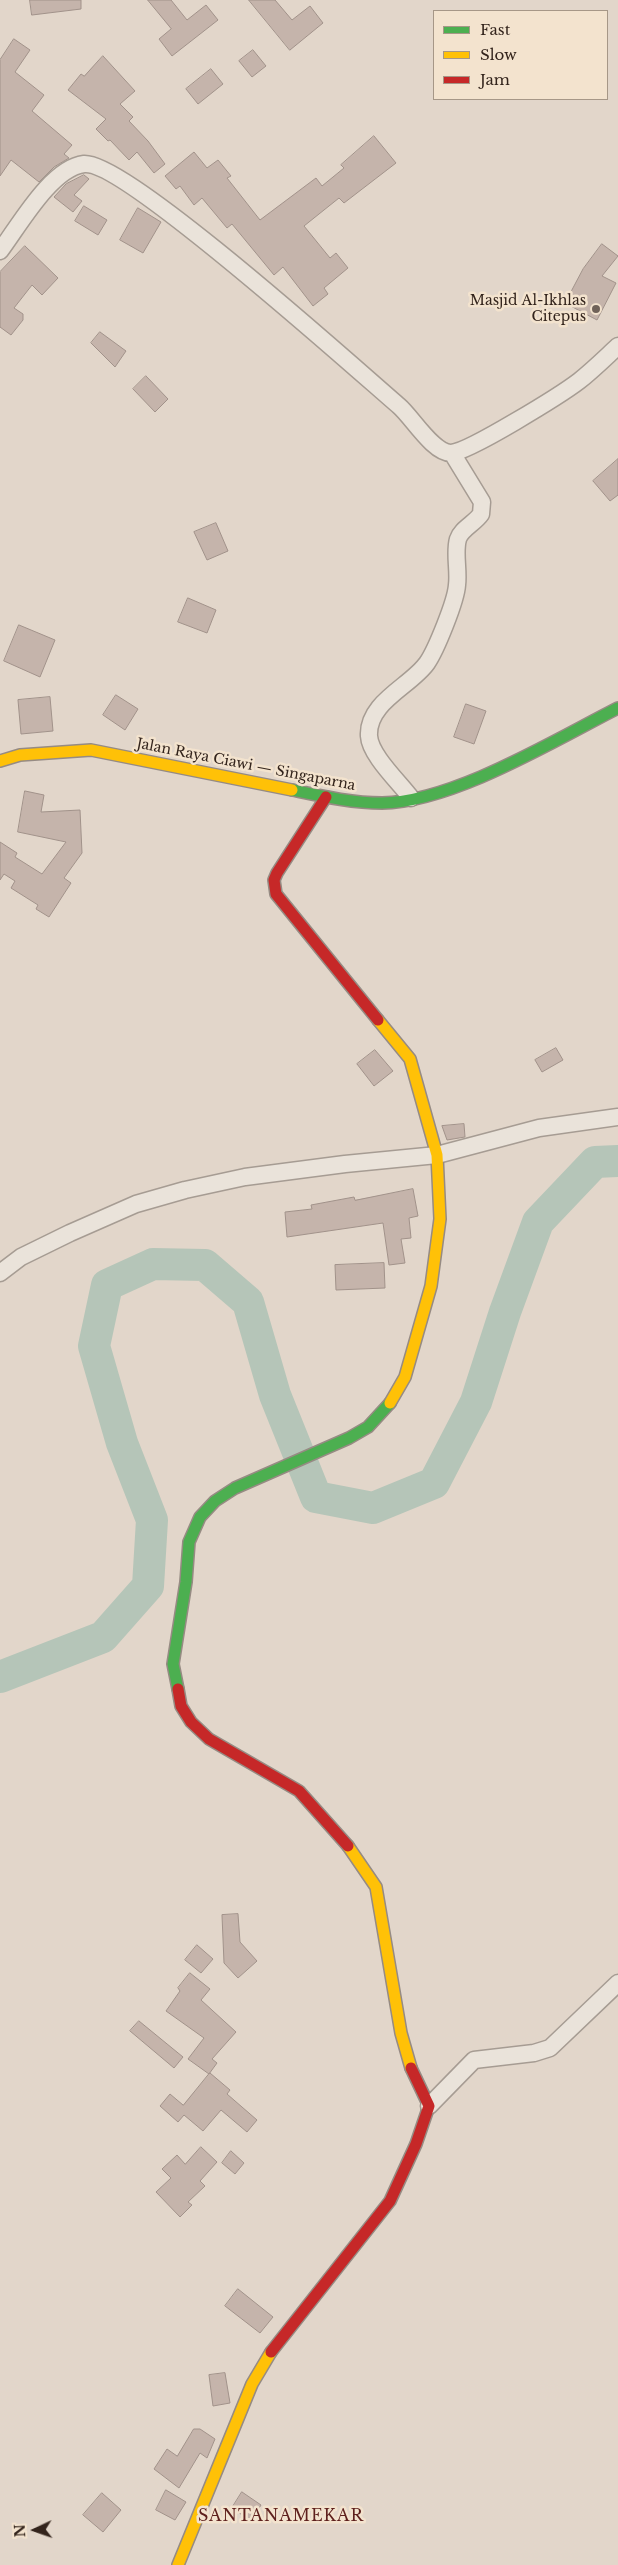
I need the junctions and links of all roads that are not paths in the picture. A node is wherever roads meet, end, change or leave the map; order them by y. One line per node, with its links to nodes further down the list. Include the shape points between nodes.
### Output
1 (0, 251): 3 (street, via 59,175 75,167 95,164 142,192 276,298 402,409 438,449)
2 (618, 346): 3 (street, via 578,382 471,447)
3 (452, 453): 7 (street, via 482,502 481,514 458,540 456,594 430,658 424,668 381,706 371,722 369,734 374,752)
4 (618, 708): 7 (street, Jalan Raya Ciawi — Singaparna, via 488,774 427,796)
5 (0, 761): 6 (street, Jalan Raya Ciawi — Singaparna, via 20,755 91,750)
6 (326, 797): 7 (street, Jalan Raya Ciawi — Singaparna, via 383,803); 9 (street, via 274,880 276,894 410,1059)
7 (411, 798)
8 (618, 1117): 9 (street, via 539,1128)
9 (437, 1155): 10 (street, via 254,1176 185,1190 136,1204 70,1233 21,1257); 12 (street, via 440,1219 432,1277 405,1377 388,1407 368,1427 235,1488 215,1501 200,1517 189,1542 173,1664 181,1706 191,1722 209,1739 299,1791 354,1853 376,1887 407,2059)
10 (0, 1274)
11 (618, 1983): 12 (street, via 550,2048 474,2060)
12 (428, 2106): 13 (street, via 416,2144 390,2201 273,2349 252,2384)
13 (178, 2565)

